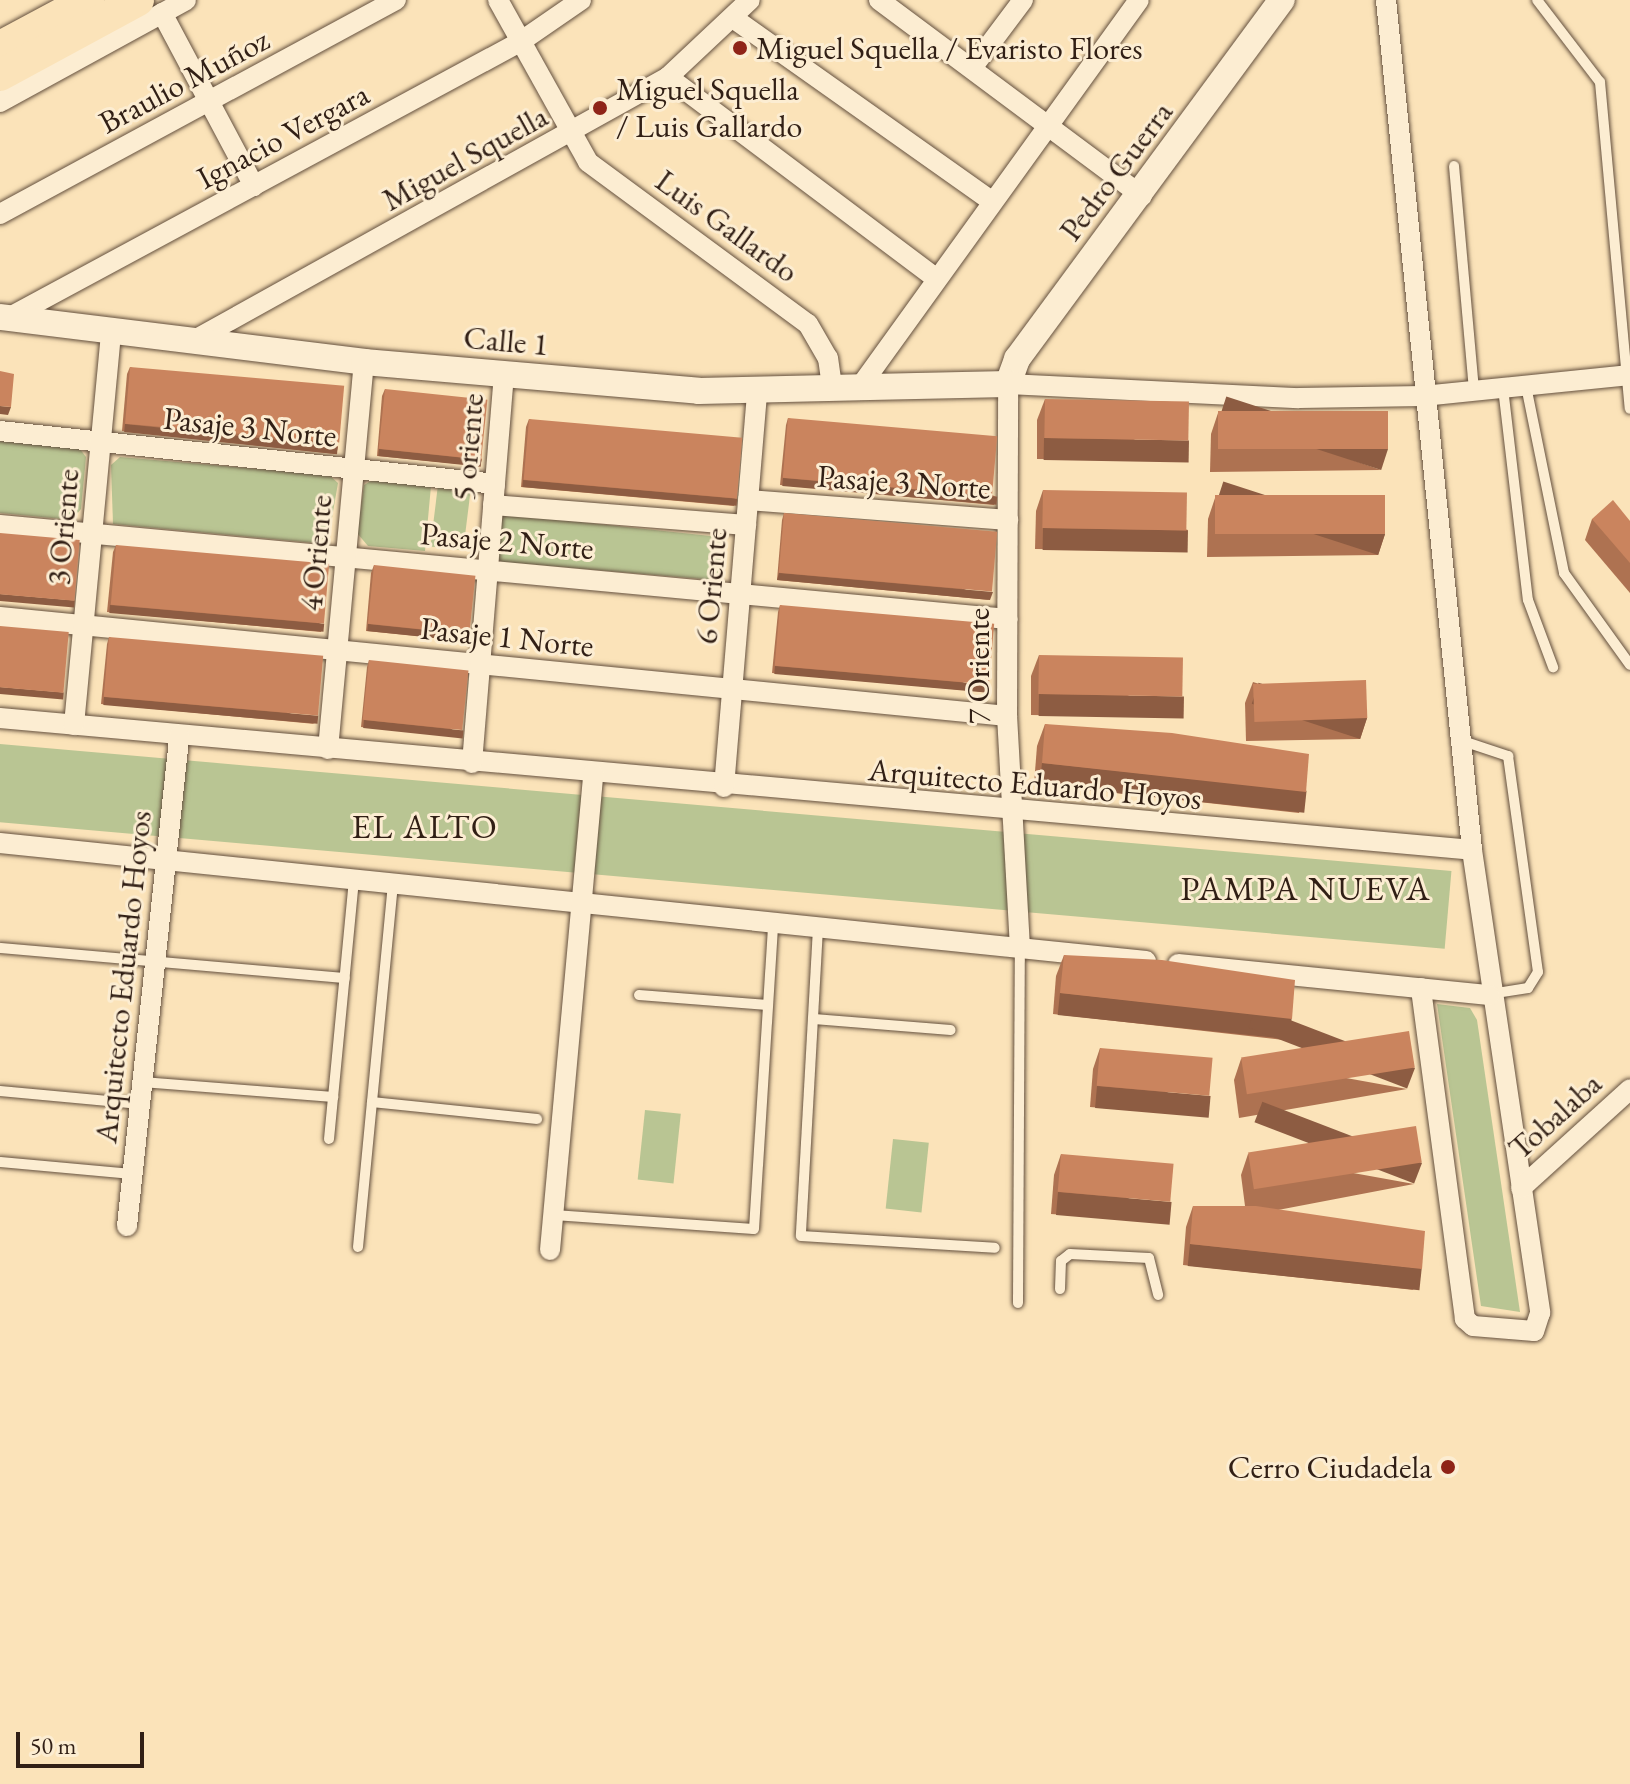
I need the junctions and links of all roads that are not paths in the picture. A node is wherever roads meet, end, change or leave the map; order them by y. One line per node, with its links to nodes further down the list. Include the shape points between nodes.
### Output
1 (88, 0): 16 (main road)
2 (186, 0): 13 (street)
3 (396, 0): 20 (street, Braulio Muñoz)
4 (498, 0): 15 (street, Luis Gallardo)
5 (581, 0): 15 (street, Ignacio Vergara)
6 (750, 0): 14 (street, Miguel Squella)
7 (879, 0): 17 (street)
8 (1023, 0): 17 (street)
9 (1139, 0): 22 (street)
10 (1282, 0): 26 (street, Pedro Guerra)
11 (1386, 0): 43 (street)
12 (1537, 0): 35 (lane, via 1600,82)
13 (150, 6): 18 (main road); 20 (street); 21 (street)
14 (733, 18): 19 (street, Miguel Squella); 27 (street)
15 (520, 42): 23 (street, Luis Gallardo); 25 (street, Ignacio Vergara)
16 (0, 47)
17 (972, 68): 22 (street)
18 (0, 75)
19 (668, 77): 23 (street, Miguel Squella); 29 (street)
20 (209, 101): 25 (street); 28 (street, Braulio Muñoz)
21 (0, 102)
22 (1046, 124): 26 (street); 27 (street)
23 (568, 136): 32 (street, Miguel Squella); 38 (street, Luis Gallardo, via 588,162 808,324 828,358)
24 (1454, 166): 42 (lane)
25 (254, 186): 30 (street, Ignacio Vergara)
26 (1142, 196): 37 (street, Pedro Guerra, via 1017,359)
27 (991, 201): 29 (street)
28 (0, 214)
29 (936, 278): 36 (street)
30 (4, 317): 31 (street, Calle 1)
31 (111, 334): 32 (street, Calle 1); 46 (street, 3 Oriente)
32 (191, 342): 33 (street, Calle 1)
33 (364, 362): 34 (street, Calle 1); 47 (street, 4 Oriente)
34 (504, 375): 41 (street, Calle 1); 48 (street, 5 oriente)
35 (1627, 376): 39 (street); 44 (lane)
36 (862, 384): 37 (street, Calle 1); 38 (street, Calle 1)
37 (1008, 384): 43 (street, via 1237,397); 51 (street, 7 Oriente)
38 (832, 386): 41 (street, Calle 1)
39 (1526, 386): 40 (street); 63 (lane, via 1564,573)
40 (1503, 388): 42 (street); 64 (lane, via 1528,600)
41 (757, 391): 49 (street, 6 Oriente)
42 (1474, 391): 43 (street)
43 (1423, 396): 70 (street)
44 (1630, 409)
45 (0, 431): 46 (street, Pasaje 3 Norte)
46 (101, 442): 47 (street, Pasaje 3 Norte); 54 (street, 3 Oriente)
47 (354, 468): 48 (street, Pasaje 3 Norte); 55 (street, 4 Oriente)
48 (495, 484): 50 (street, 5 oriente)
49 (748, 500): 51 (street, Pasaje 3 Norte); 53 (street, 6 Oriente)
50 (493, 505): 53 (street); 56 (street, 5 oriente)
51 (1008, 520): 59 (street, 7 Oriente)
52 (0, 525): 54 (street, Pasaje 2 Norte)
53 (746, 525): 57 (street, 6 Oriente)
54 (92, 533): 55 (street, Pasaje 2 Norte); 60 (street, 3 Oriente)
55 (346, 557): 56 (street, Pasaje 2 Norte); 61 (street, 4 Oriente)
56 (487, 569): 57 (street, Pasaje 2 Norte); 62 (street, 5 oriente)
57 (740, 592): 59 (street, Pasaje 2 Norte); 65 (street, 6 Oriente)
58 (0, 617): 60 (street, Pasaje 1 Norte)
59 (1008, 619): 66 (street, 7 Oriente)
60 (84, 625): 61 (street, Pasaje 1 Norte); 68 (street, 3 Oriente)
61 (337, 650): 62 (street, Pasaje 1 Norte); 71 (street, 4 Oriente)
62 (480, 664): 65 (street, Pasaje 1 Norte); 72 (street, 5 oriente)
63 (1630, 665)
64 (1553, 667)
65 (732, 690): 66 (street, Pasaje 1 Norte); 74 (street, 6 Oriente)
66 (1007, 716): 75 (street, 7 Oriente)
67 (0, 718): 68 (street, Arquitecto Eduardo Hoyos)
68 (74, 725): 69 (street, Arquitecto Eduardo Hoyos)
69 (179, 736): 71 (street, Arquitecto Eduardo Hoyos); 78 (street, Arquitecto Eduardo Hoyos)
70 (1460, 740): 77 (street); 90 (lane, via 1508,756 1538,972 1528,988)
71 (328, 749): 72 (street, Arquitecto Eduardo Hoyos)
72 (472, 763): 73 (street, Arquitecto Eduardo Hoyos)
73 (593, 774): 74 (street, Arquitecto Eduardo Hoyos); 81 (street)
74 (724, 787): 75 (street, Arquitecto Eduardo Hoyos)
75 (1011, 814): 77 (street, Arquitecto Eduardo Hoyos); 85 (street, 7 Oriente)
76 (0, 843): 78 (street)
77 (1472, 850): 90 (street)
78 (165, 860): 79 (street); 86 (street, Arquitecto Eduardo Hoyos)
79 (354, 880): 80 (street); 87 (lane)
80 (393, 884): 81 (street); 98 (lane)
81 (582, 904): 82 (street); 105 (street)
82 (773, 924): 83 (street); 91 (lane)
83 (818, 928): 85 (street); 92 (lane)
84 (0, 948): 86 (lane)
85 (1020, 948): 88 (street); 112 (lane)
86 (154, 961): 87 (lane); 94 (street, Arquitecto Eduardo Hoyos)
87 (345, 978): 97 (lane)
88 (1421, 988): 90 (street); 104 (street, via 1465,1319 1473,1326 1534,1331 1539,1324)
89 (639, 995): 91 (lane)
90 (1489, 995): 104 (street)
91 (768, 1005): 105 (lane, via 754,1229)
92 (814, 1019): 93 (lane); 108 (lane, via 801,1236)
93 (951, 1030)
94 (142, 1082): 97 (lane); 99 (street, Arquitecto Eduardo Hoyos)
95 (1630, 1089): 104 (street, Tobalaba)
96 (0, 1091): 99 (lane)
97 (333, 1097): 101 (lane)
98 (372, 1102): 100 (lane); 107 (lane)
99 (140, 1104): 103 (street, Arquitecto Eduardo Hoyos)
100 (537, 1119)
101 (329, 1139)
102 (0, 1162): 103 (lane)
103 (132, 1174): 106 (street, Arquitecto Eduardo Hoyos)
104 (1521, 1188)
105 (554, 1215): 109 (street)
106 (127, 1226)
107 (358, 1247)
108 (995, 1248)
109 (550, 1250)
110 (1060, 1289): 111 (lane, via 1061,1261 1070,1254 1133,1257 1153,1260)
111 (1158, 1295)
112 (1018, 1303)

